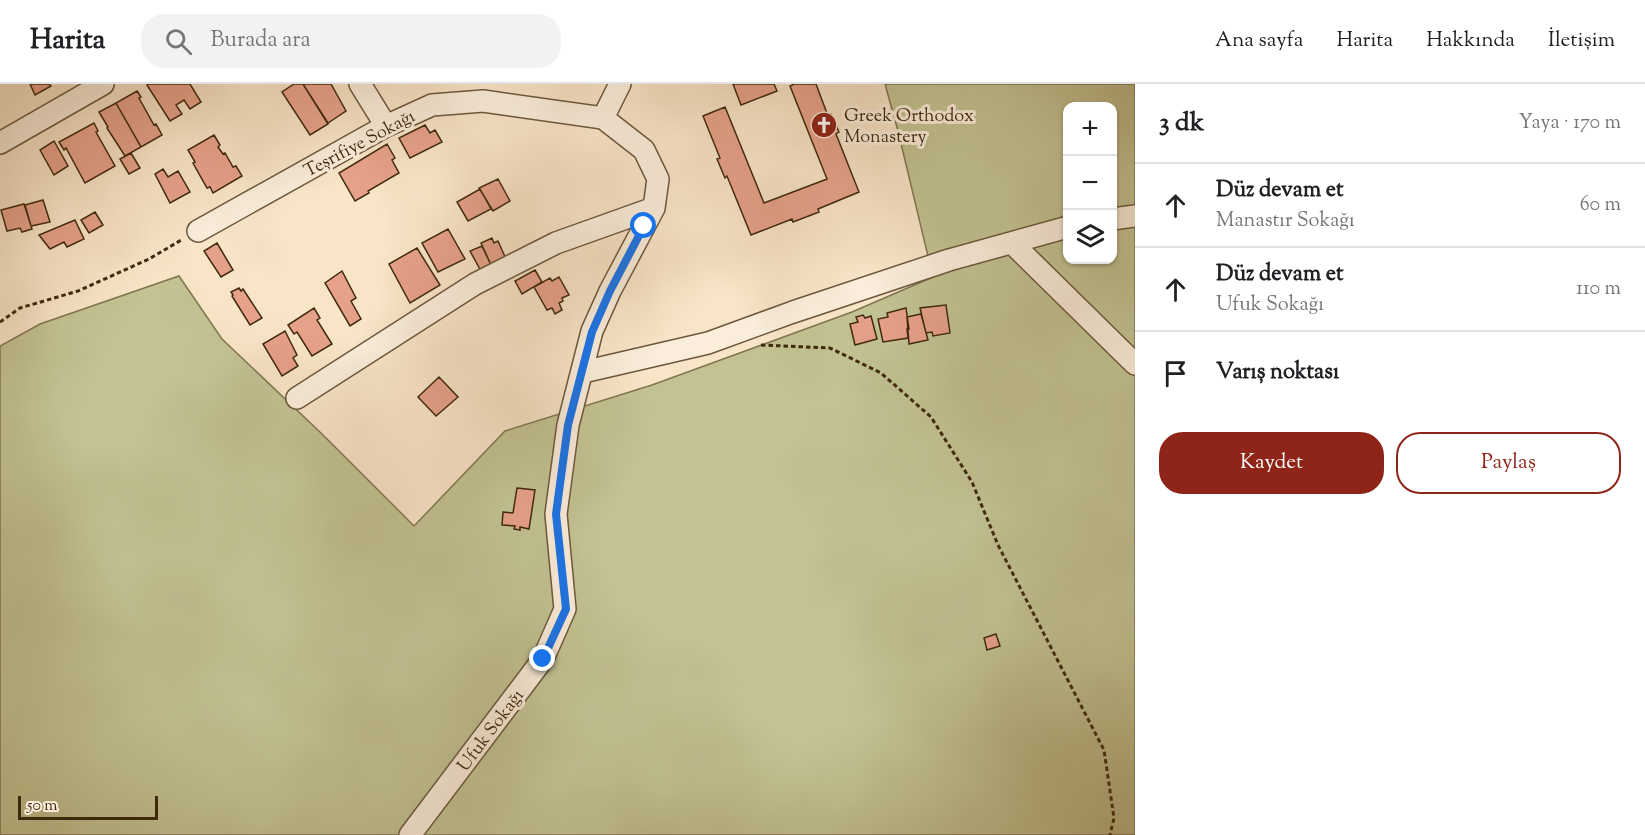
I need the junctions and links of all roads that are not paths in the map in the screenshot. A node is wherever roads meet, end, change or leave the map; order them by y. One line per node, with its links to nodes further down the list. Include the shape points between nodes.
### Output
1 (104, 84): 6 (street)
2 (360, 84): 5 (street)
3 (621, 84): 4 (street)
4 (603, 118): 5 (street, Teşrifiye Sokağı, via 483,101 432,105); 7 (street, via 644,150 658,179)
5 (386, 126): 11 (street, Teşrifiye Sokağı)
6 (0, 143)
7 (654, 208): 14 (street, Ufuk Sokağı, via 592,332); 15 (street, via 556,243 475,284)
8 (1135, 216): 9 (street)
9 (1117, 218)
10 (1063, 228): 12 (street)
11 (198, 231)
12 (1012, 243): 13 (street); 14 (street, via 804,308 708,343)
13 (1135, 364)
14 (583, 372): 16 (street, Ufuk Sokağı, via 568,425 556,514 566,609 543,659)
15 (297, 398)
16 (410, 835)

